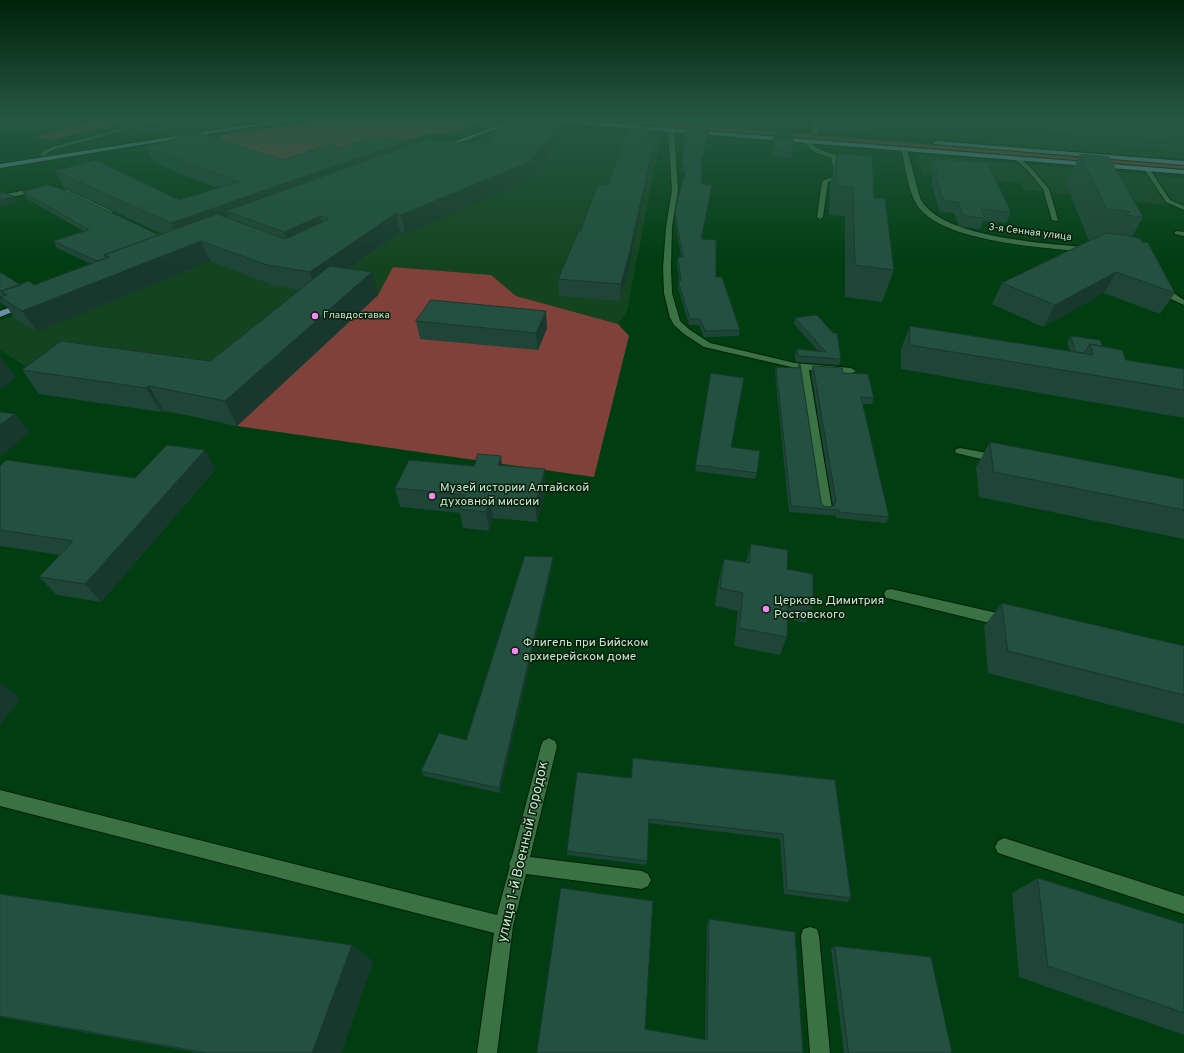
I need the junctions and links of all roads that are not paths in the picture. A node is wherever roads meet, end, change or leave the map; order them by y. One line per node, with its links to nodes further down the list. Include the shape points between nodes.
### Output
1 (673, 167): 18 (street, via 674,190 667,268 668,293 674,318 687,332 707,345)
2 (836, 167): 11 (street, via 838,177 825,181)
3 (909, 167): 13 (street, 3-я Сенная улица, via 921,206 940,221 955,228 983,237)
4 (1027, 167): 12 (street, via 1046,189)
5 (1125, 167): 6 (main road)
6 (1147, 169): 7 (main road); 9 (street, via 1168,201)
7 (1184, 172)
8 (0, 197): 10 (street, via 48,188 65,191)
9 (1184, 208)
10 (115, 215)
11 (820, 217)
12 (1055, 220)
13 (1100, 251)
14 (1160, 278): 16 (street, via 1172,296)
15 (30, 302): 17 (main road)
16 (1184, 303)
17 (0, 314)
18 (804, 367): 19 (street); 22 (street)
19 (851, 371)
20 (960, 451): 21 (street)
21 (1006, 460)
22 (826, 508)
23 (891, 594): 24 (street)
24 (1022, 625)
25 (549, 746): 28 (street, улица 1-й Военный городок)
26 (0, 798): 31 (street)
27 (1004, 847): 30 (street)
28 (518, 864): 29 (street); 31 (street, улица 1-й Военный городок)
29 (642, 880)
30 (1184, 905)
31 (504, 926): 33 (street, улица 1-й Военный городок)
32 (810, 936): 34 (street)
33 (487, 1053)
34 (820, 1053)

